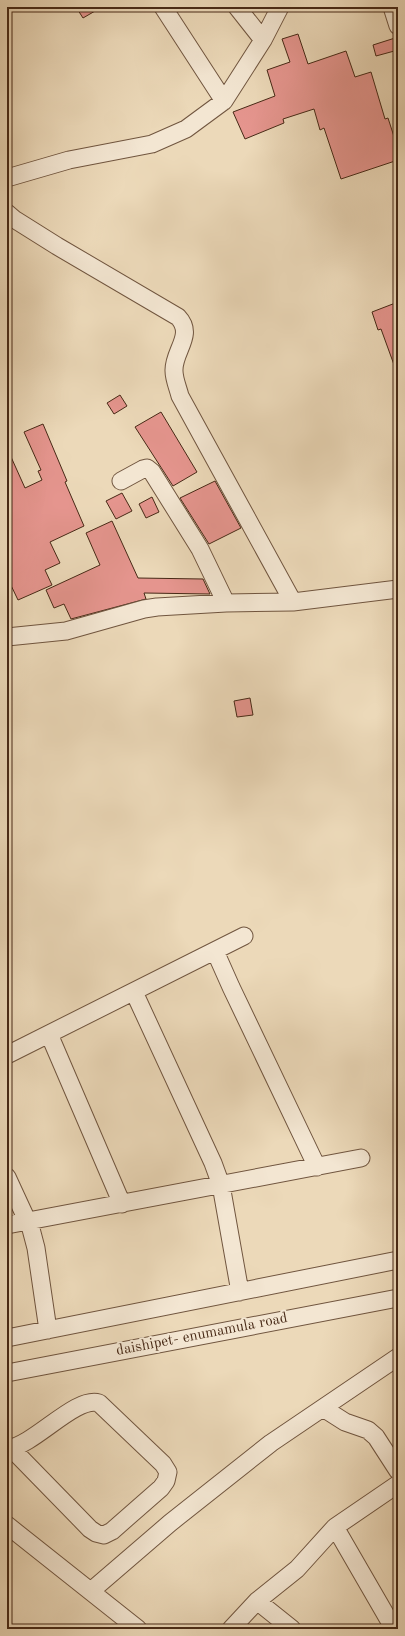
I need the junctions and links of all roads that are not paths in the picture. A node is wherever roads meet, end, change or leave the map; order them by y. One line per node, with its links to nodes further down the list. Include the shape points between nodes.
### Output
1 (163, 7): 7 (street)
2 (237, 7): 6 (street)
3 (280, 7): 6 (street)
4 (392, 7): 5 (street)
5 (398, 26)
6 (263, 40): 7 (street)
7 (224, 101): 8 (street, via 186,128 152,144 69,160)
8 (7, 178)
9 (7, 213): 12 (street, via 184,323 186,330 177,353 174,371 180,396)
10 (121, 481): 13 (street, via 143,469 147,468 152,472 200,550)
11 (398, 589): 12 (street)
12 (293, 602): 13 (street)
13 (226, 603): 14 (street, via 144,609 66,631)
14 (7, 637)
15 (244, 936): 16 (street)
16 (215, 951): 17 (street); 21 (street)
17 (134, 992): 18 (street); 23 (street)
18 (49, 1034): 19 (street); 24 (street)
19 (7, 1055)
20 (361, 1158): 21 (street)
21 (317, 1167): 23 (street)
22 (7, 1177): 25 (street)
23 (221, 1185): 24 (street); 28 (street)
24 (122, 1204): 25 (street)
25 (28, 1221): 26 (street); 30 (street, via 36,1248)
26 (7, 1225)
27 (398, 1260): 28 (street)
28 (240, 1292): 30 (street)
29 (398, 1298): 33 (street, daishipet- enumamula road)
30 (48, 1330): 31 (street)
31 (7, 1338)
32 (398, 1357): 34 (street)
33 (7, 1373)
34 (322, 1408): 36 (street, via 345,1422 368,1430 376,1437); 39 (street, via 272,1443 170,1523)
35 (9, 1449): 35 (street, via 22,1445 80,1406 93,1401 99,1403 163,1464 168,1472 161,1488 112,1531 104,1535 90,1529)
36 (398, 1482): 38 (street)
37 (7, 1525): 39 (street)
38 (335, 1527): 40 (street, via 297,1569); 44 (street)
39 (91, 1591): 41 (street)
40 (257, 1601): 42 (street); 43 (street)
41 (138, 1629)
42 (231, 1629)
43 (292, 1629)
44 (394, 1629)

